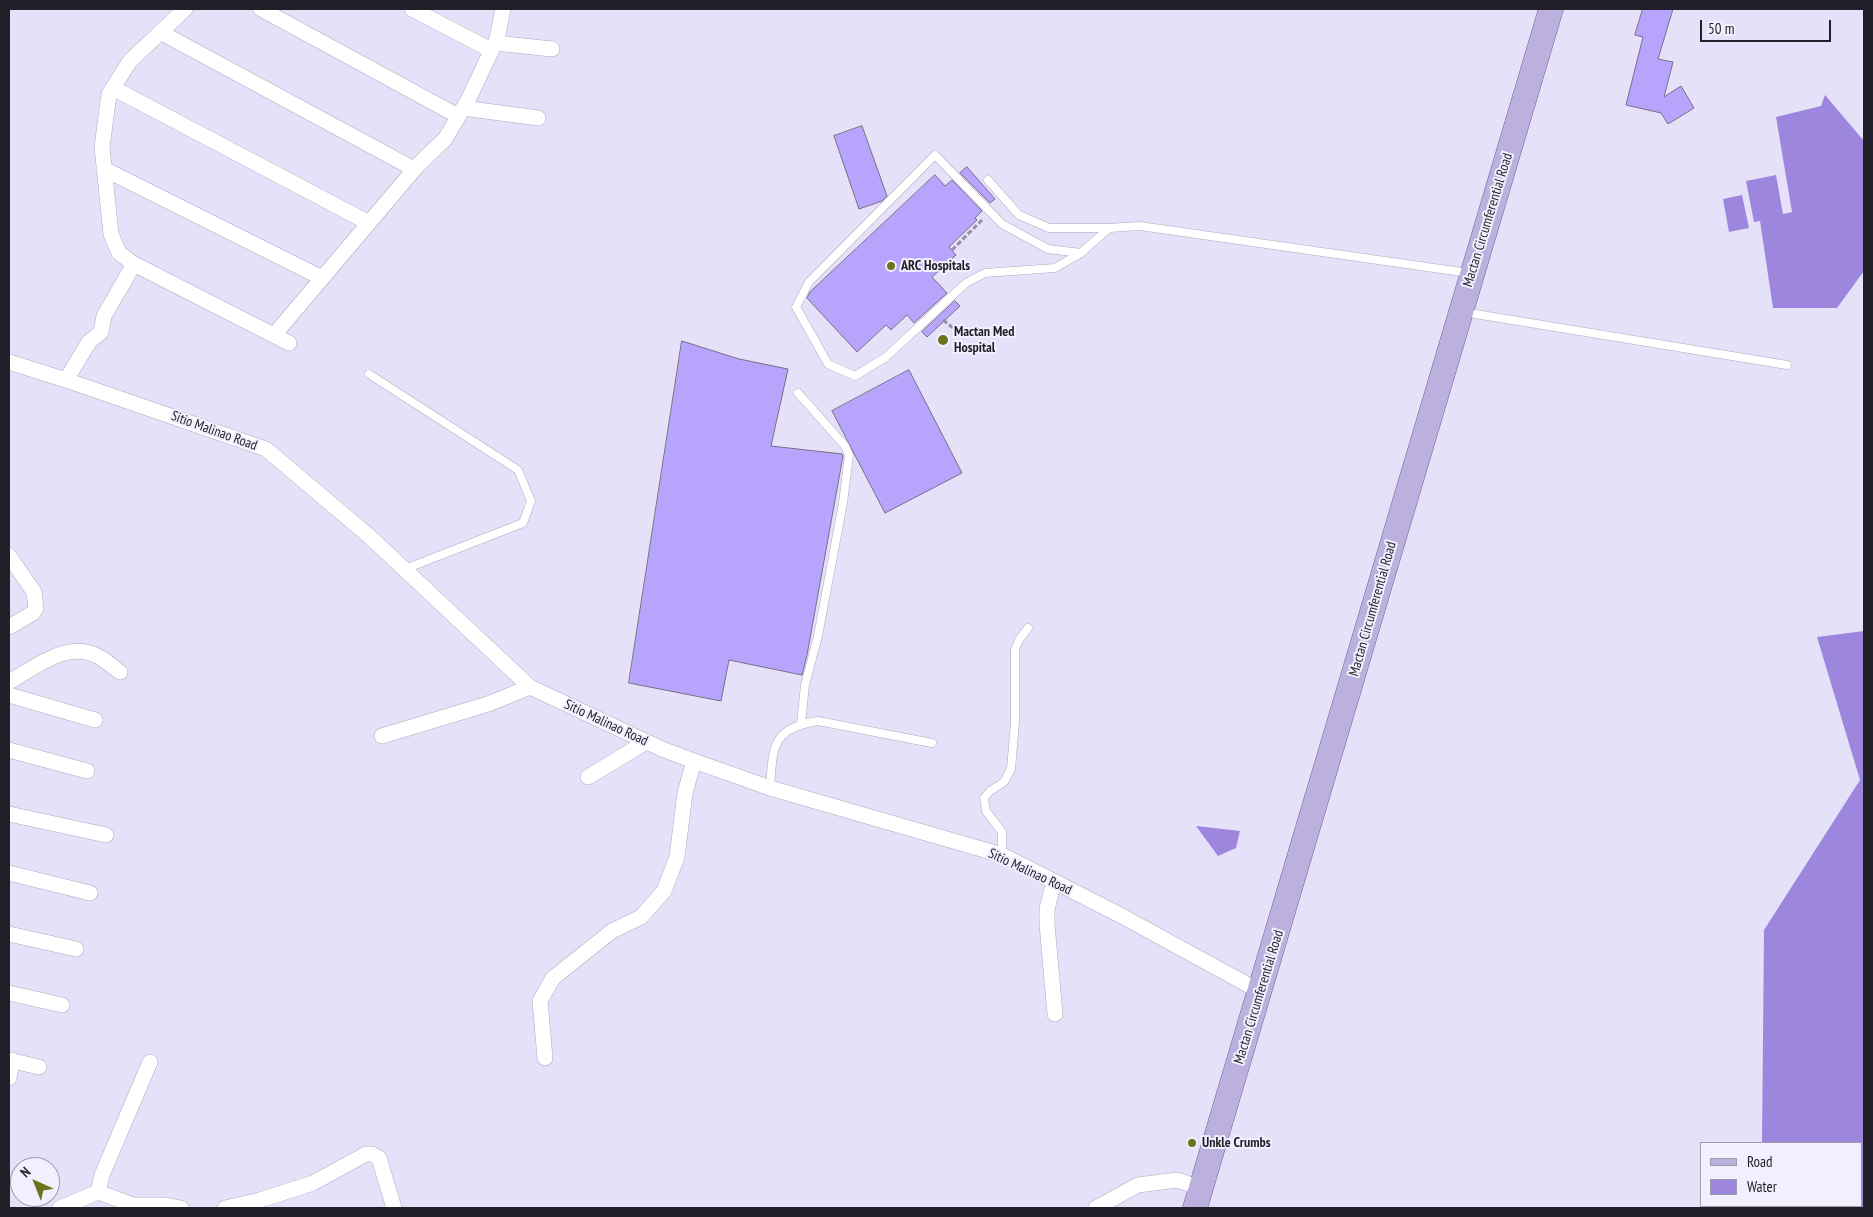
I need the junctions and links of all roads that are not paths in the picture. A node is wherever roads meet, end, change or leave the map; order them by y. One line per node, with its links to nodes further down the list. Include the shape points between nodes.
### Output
1 (185, 9): 6 (street)
2 (260, 9): 10 (street)
3 (412, 9): 7 (street)
4 (503, 9): 7 (street)
5 (1551, 9): 19 (main road, Mactan Circumferential Road)
6 (160, 32): 9 (street, via 130,61); 13 (street)
7 (493, 47): 8 (street); 10 (street)
8 (552, 49)
9 (113, 88): 12 (street, via 109,94 102,147); 15 (street)
10 (461, 112): 11 (street); 13 (street, via 445,138)
11 (538, 118)
12 (104, 169): 18 (street, via 111,234 119,253); 20 (street)
13 (414, 169): 15 (street)
14 (988, 180): 16 (lane, via 1019,215 1049,228)
15 (369, 223): 20 (street)
16 (1109, 228): 17 (lane); 19 (lane, via 1140,226)
17 (1081, 252): 17 (lane, via 1055,268 985,273 966,282 886,357 855,376 828,364 796,307 809,282 935,155 1002,224 1048,248)
18 (134, 264): 22 (street); 27 (street, via 104,316 101,332 89,342)
19 (1471, 273): 21 (main road, Mactan Circumferential Road)
20 (322, 278): 22 (street)
21 (1460, 311): 25 (lane); 55 (main road, Mactan Circumferential Road)
22 (274, 335): 23 (street)
23 (289, 343)
24 (9, 362): 27 (street, Sitio Malinao Road)
25 (1787, 365)
26 (368, 374): 30 (lane, via 518,470 531,501 523,522)
27 (66, 380): 30 (street, Sitio Malinao Road, via 266,449)
28 (798, 394): 38 (lane, via 845,446 849,455 818,636 805,686)
29 (9, 556): 31 (street, via 34,592 36,608)
30 (404, 569): 35 (street, Sitio Malinao Road)
31 (9, 627)
32 (1028, 628): 49 (lane, via 1015,650 1012,769 1004,782 984,798 986,811 1002,832)
33 (120, 672): 34 (street, via 101,657 74,651 61,653)
34 (9, 682)
35 (530, 687): 39 (street, via 488,704); 40 (street, Sitio Malinao Road)
36 (9, 695): 37 (street)
37 (95, 720)
38 (801, 724): 41 (lane, via 818,721); 46 (lane, via 778,740 773,753)
39 (382, 736)
40 (646, 742): 43 (street, Sitio Malinao Road); 45 (street)
41 (932, 744)
42 (9, 750): 44 (street)
43 (694, 761): 46 (street, Sitio Malinao Road); 59 (street, via 684,793 677,857 664,892 641,917 612,931 553,978 540,1001)
44 (87, 772)
45 (588, 776)
46 (770, 788): 49 (street, Sitio Malinao Road)
47 (9, 814): 48 (street)
48 (106, 835)
49 (1002, 855): 51 (street, Sitio Malinao Road)
50 (9, 873): 52 (street)
51 (1054, 882): 55 (street, Sitio Malinao Road); 58 (street, via 1047,924)
52 (90, 892)
53 (9, 934): 54 (street)
54 (76, 949)
55 (1261, 992): 65 (main road, Mactan Circumferential Road)
56 (9, 993): 57 (street)
57 (62, 1005)
58 (1055, 1014)
59 (545, 1058)
60 (10, 1060): 62 (street); 63 (street)
61 (150, 1062): 64 (street, via 102,1175)
62 (39, 1067)
63 (9, 1078)
64 (98, 1192): 66 (street); 67 (street, via 133,1206)
65 (1198, 1198): 70 (street, via 1177,1180 1138,1185)
66 (60, 1208)
67 (181, 1208)
68 (225, 1208): 69 (street, via 313,1183 366,1154 372,1154 379,1158)
69 (394, 1208)
70 (1096, 1208)

